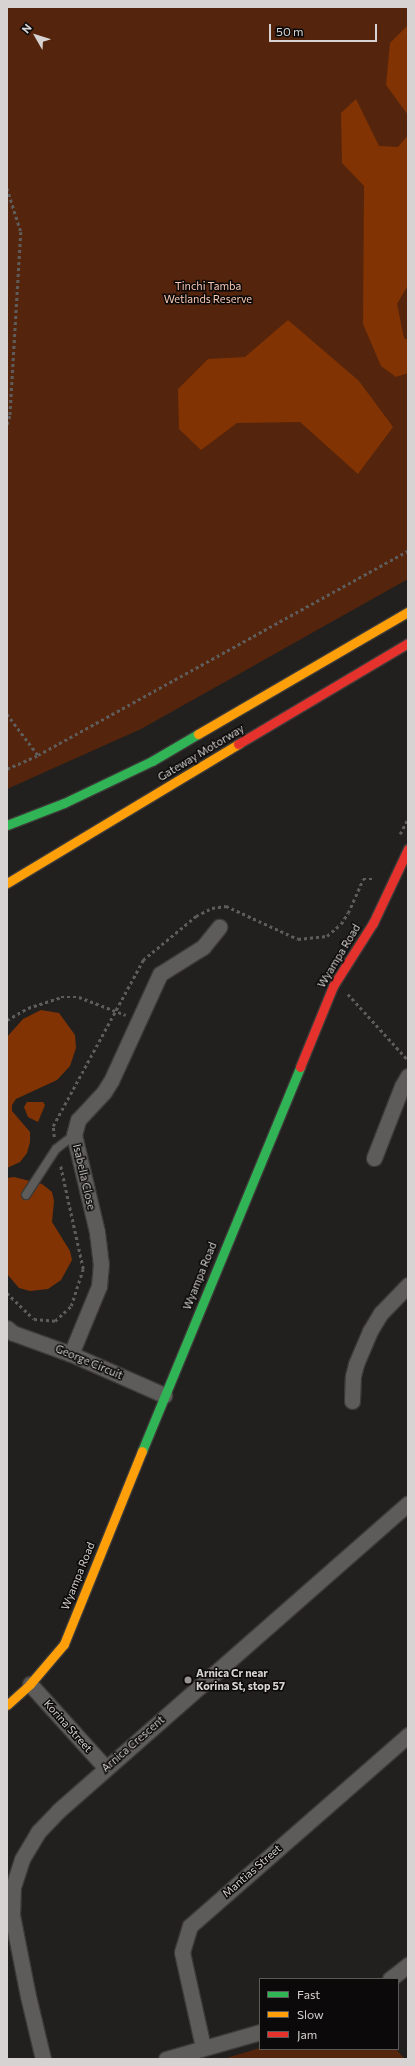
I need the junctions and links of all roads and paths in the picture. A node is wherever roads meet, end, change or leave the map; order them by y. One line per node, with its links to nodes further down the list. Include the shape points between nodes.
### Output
1 (7, 188): 2 (path, via 21,232 10,416)
2 (7, 426)
3 (408, 551): 7 (path)
4 (408, 612): 9 (main road, Gateway Motorway, via 152,761 64,803)
5 (408, 643): 12 (main road, Gateway Motorway)
6 (7, 714): 7 (path)
7 (38, 755): 8 (path)
8 (7, 769)
9 (7, 825)
10 (408, 849): 28 (main road, Wyampa Road, via 373,924 333,986)
11 (378, 879): 15 (path, via 363,879 348,913 341,924 327,936 298,939 226,906 212,908 196,916 143,960)
12 (7, 883)
13 (219, 927): 17 (street, Isabella Close, via 203,947 160,974)
14 (348, 994): 18 (path)
15 (116, 1010): 16 (path, via 79,997 61,997 28,1008); 17 (path); 21 (path, via 53,1126)
16 (7, 1020)
17 (139, 1021): 20 (street, Isabella Close, via 112,1081 78,1120)
18 (408, 1060)
19 (408, 1076): 22 (street)
20 (74, 1135): 21 (lane); 27 (street, Isabella Close, via 97,1232 101,1265 99,1286)
21 (56, 1149): 23 (lane); 25 (path, via 82,1269 71,1306 55,1321 34,1319)
22 (374, 1158)
23 (26, 1195)
24 (408, 1285): 29 (street, via 381,1313 370,1331 353,1376)
25 (7, 1293)
26 (9, 1336): 27 (street, George Circuit)
27 (70, 1354): 28 (street, George Circuit)
28 (164, 1395): 31 (main road, Wyampa Road, via 64,1644)
29 (352, 1401)
30 (408, 1503): 34 (street, Arnica Crescent)
31 (30, 1684): 32 (main road, Wyampa Road); 34 (street, Korina Street)
32 (7, 1705)
33 (408, 1735): 38 (street, Mantias Street, via 190,1926 182,1952)
34 (106, 1768): 39 (street, Arnica Crescent, via 38,1832 22,1859 12,1887 12,1915)
35 (408, 1965): 36 (street)
36 (391, 1978)
37 (259, 2032): 38 (street)
38 (203, 2047): 40 (street)
39 (43, 2059)
40 (166, 2059)

